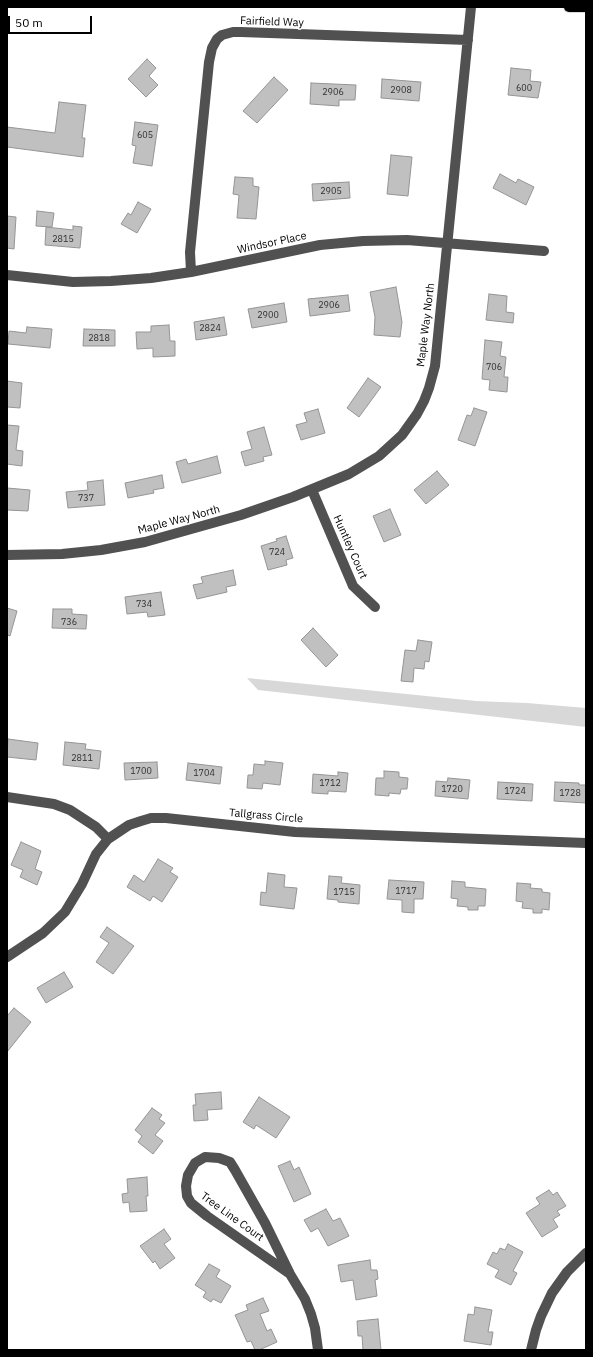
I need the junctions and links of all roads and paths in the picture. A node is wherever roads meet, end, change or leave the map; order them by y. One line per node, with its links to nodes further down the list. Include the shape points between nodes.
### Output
1 (471, 7): 4 (street, Maple Way North)
2 (569, 7): 3 (main road)
3 (586, 7)
4 (468, 40): 5 (street, Maple Way North); 7 (street, Fairfield Way, via 240,32 222,35 217,39 208,62 190,252)
5 (447, 242): 6 (street, Windsor Place); 7 (street, Windsor Place, via 386,240 320,245); 9 (street, Maple Way North, via 435,366 429,388 417,414 402,435 380,456 349,474)
6 (544, 251)
7 (191, 272): 8 (street, Windsor Place, via 151,278 73,282)
8 (7, 275)
9 (312, 490): 10 (street, Maple Way North, via 241,515 145,542 62,554); 11 (street, Huntley Court, via 353,586)
10 (7, 555)
11 (375, 607)
12 (7, 798): 13 (street, via 54,804 70,810 96,827)
13 (108, 839): 14 (street, Tallgrass Circle, via 141,821 166,818 295,832); 15 (street, Tallgrass Circle, via 96,854 65,912 43,933)
14 (586, 843)
15 (7, 957)
16 (586, 1253): 19 (street, via 567,1272 552,1293 541,1316)
17 (290, 1274): 17 (street, Tree Line Court, via 265,1223 230,1162 205,1157 195,1163 188,1175 186,1186 191,1203); 18 (street, Tree Line Court, via 311,1314)
18 (318, 1350)
19 (531, 1350)

